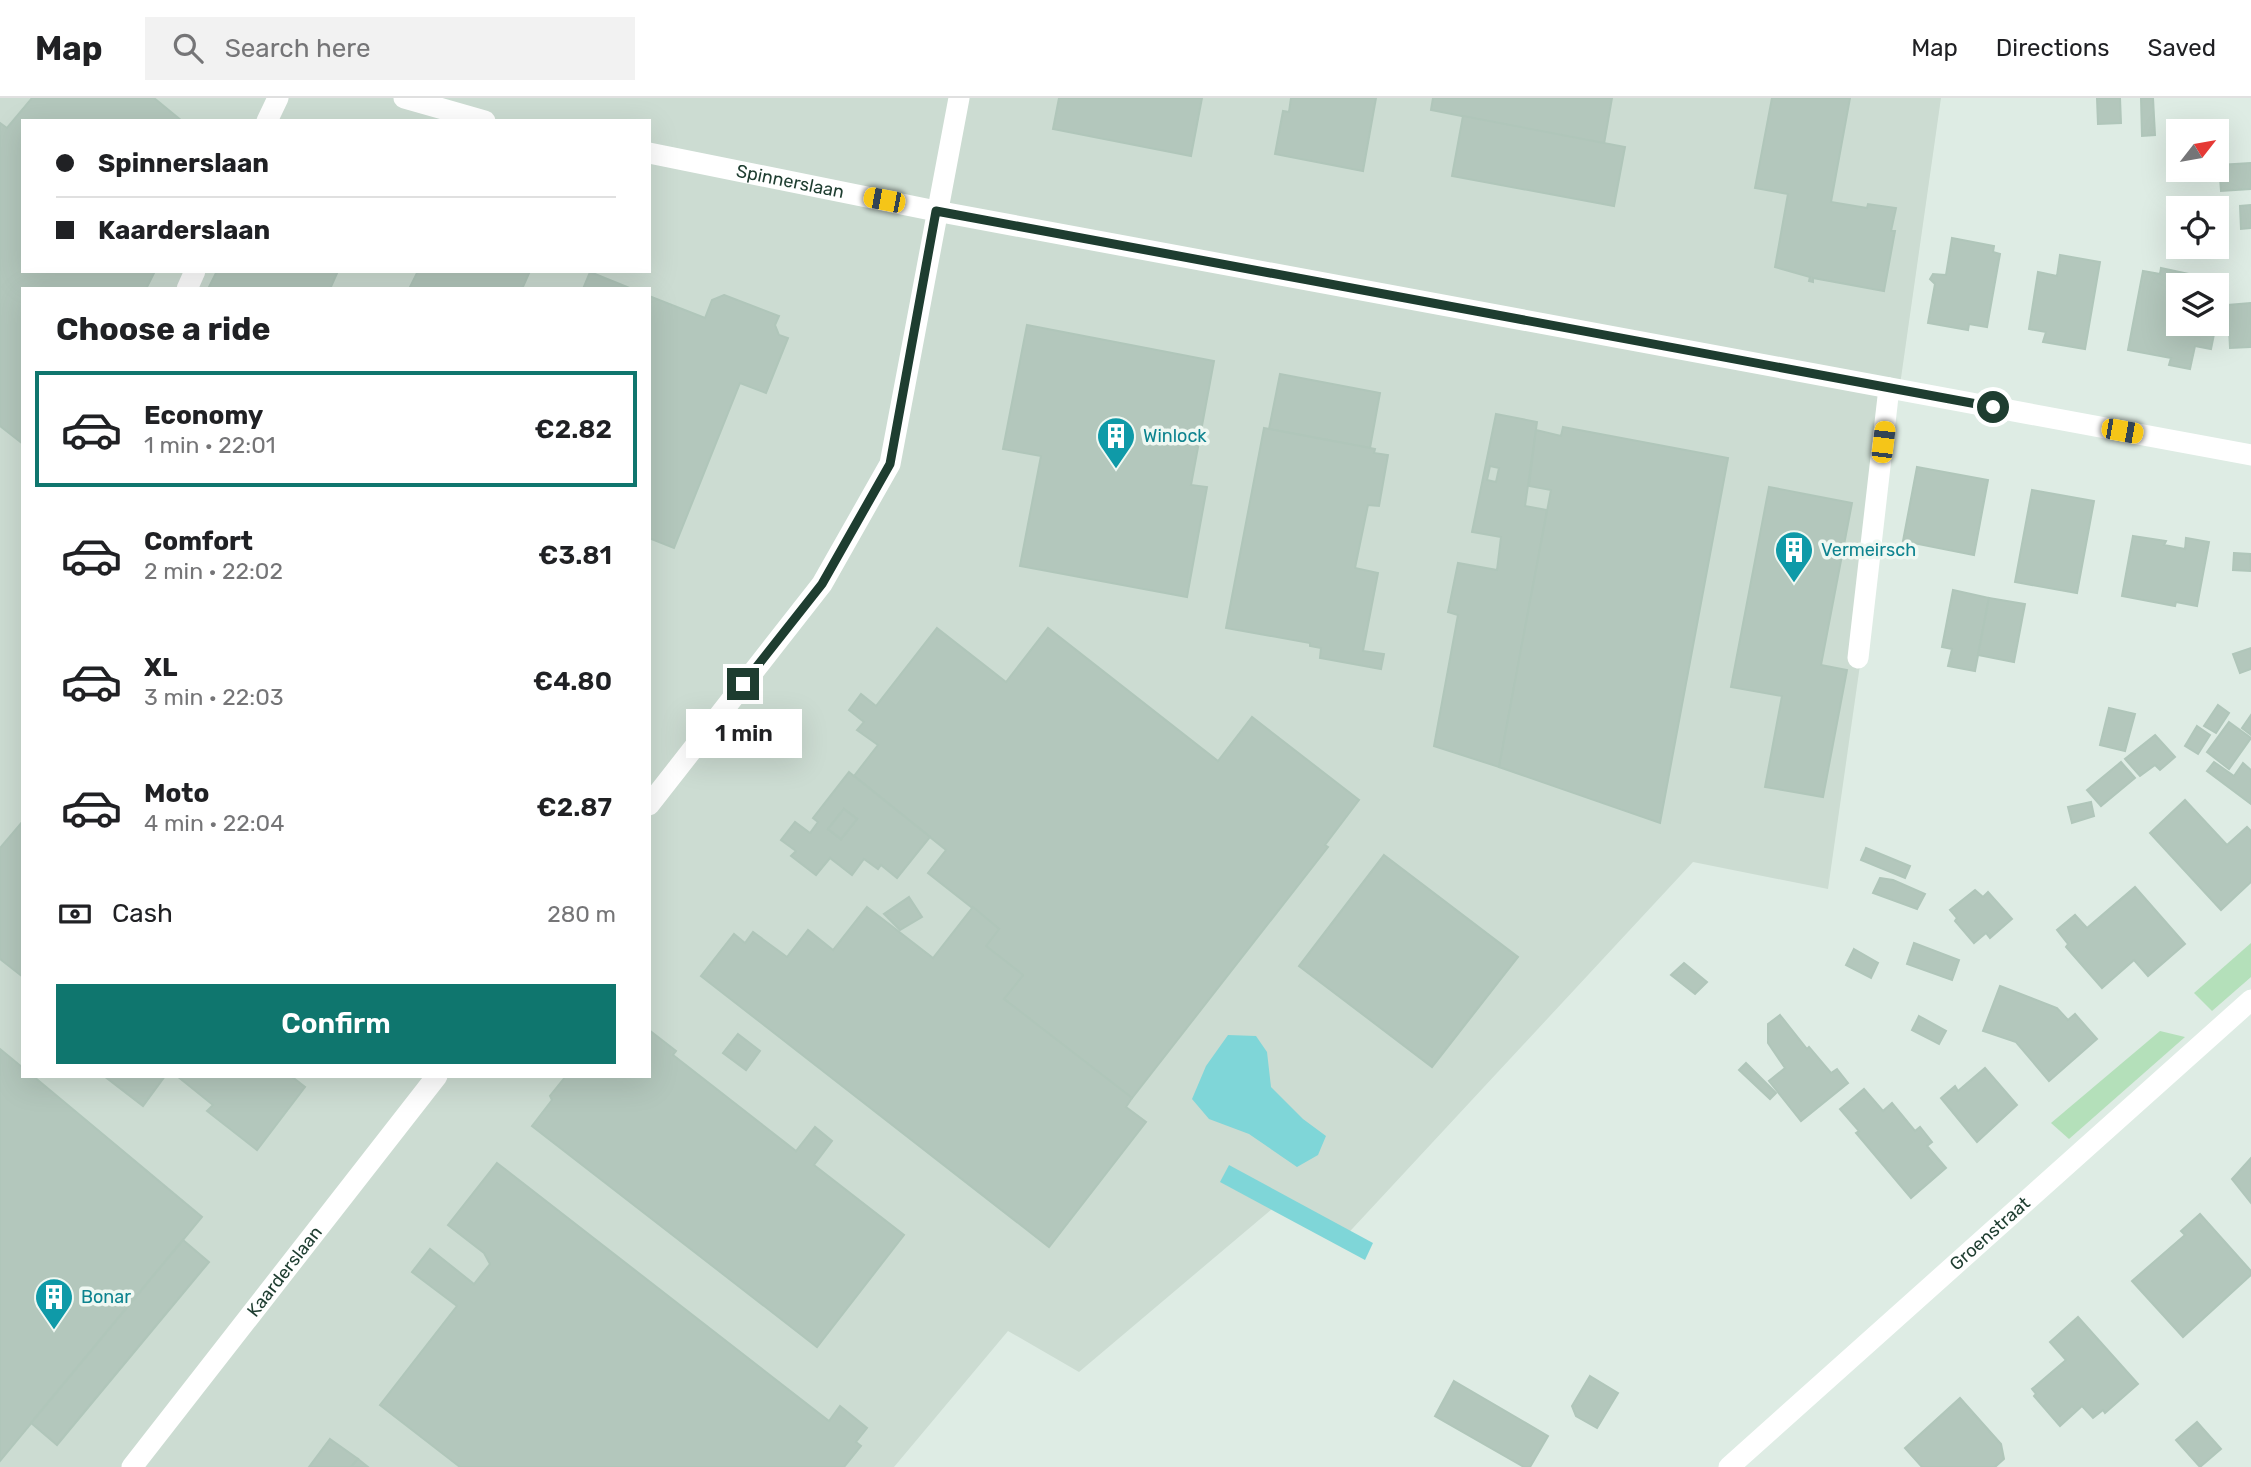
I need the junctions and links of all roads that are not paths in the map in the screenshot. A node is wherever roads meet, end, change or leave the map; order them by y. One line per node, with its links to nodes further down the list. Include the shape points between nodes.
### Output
1 (278, 98): 4 (street)
2 (404, 98): 5 (street)
3 (959, 98): 7 (street)
4 (268, 119)
5 (478, 119)
6 (651, 153): 7 (street, Spinnerslaan)
7 (936, 211): 8 (street, Spinnerslaan); 11 (street, via 890,464 822,584)
8 (1889, 388): 9 (street, Spinnerslaan); 10 (street)
9 (2251, 455)
10 (1858, 658)
11 (651, 802)
12 (2251, 1000): 15 (street, Groenstraat)
13 (435, 1078): 14 (street, Kaarderslaan)
14 (132, 1467)
15 (1729, 1467)

